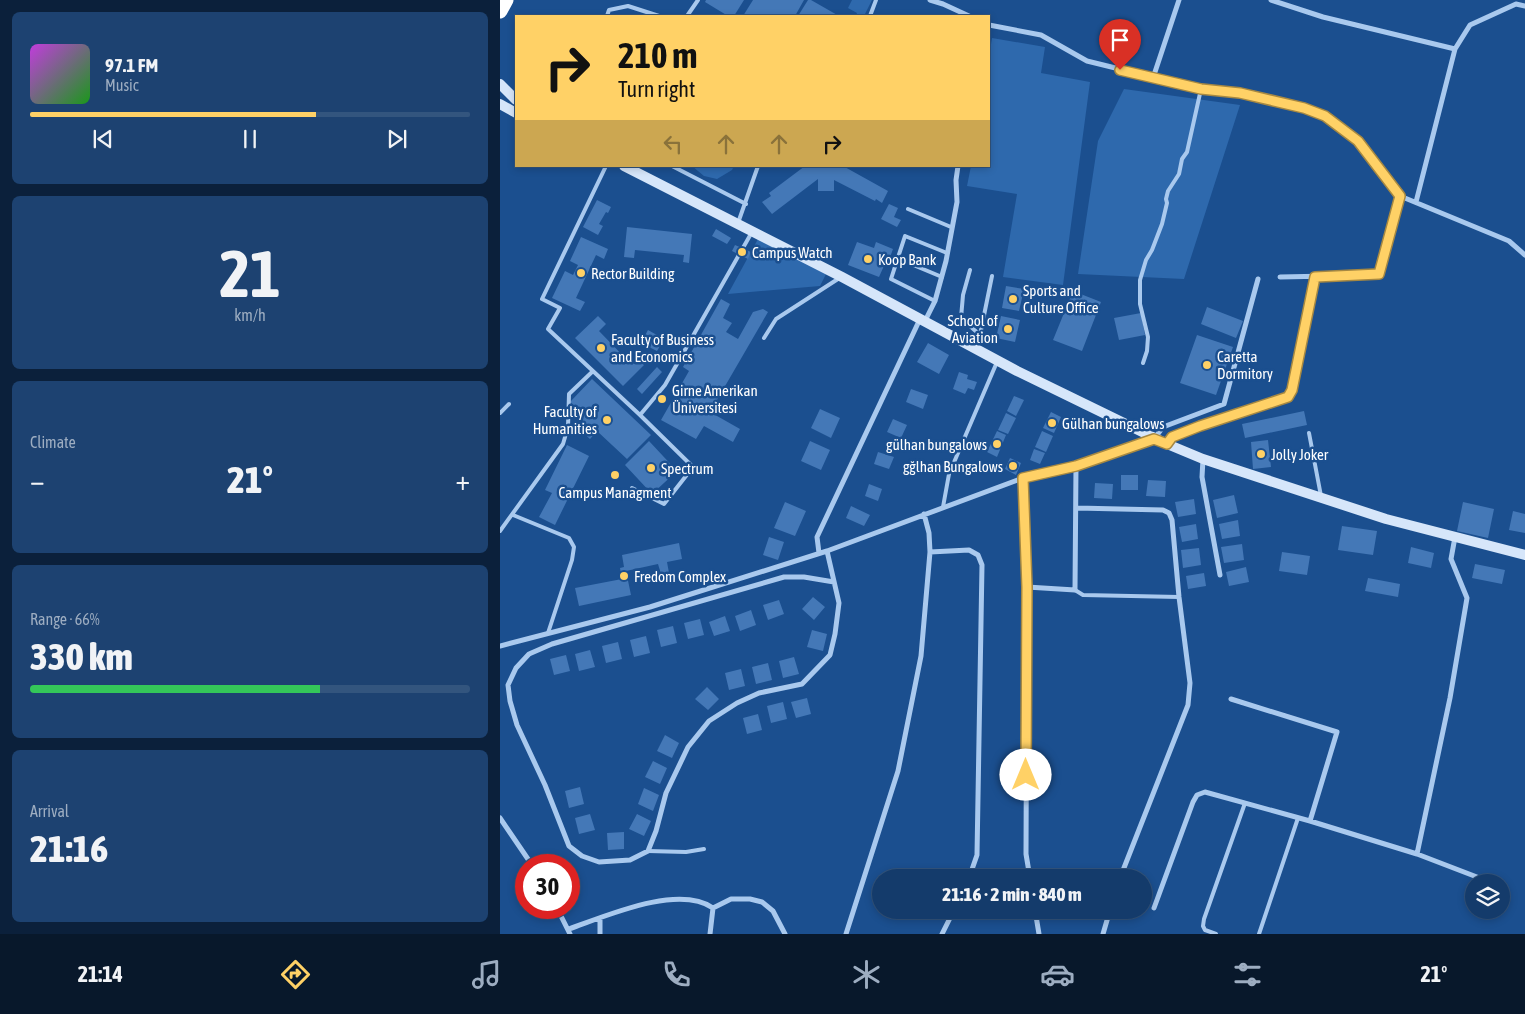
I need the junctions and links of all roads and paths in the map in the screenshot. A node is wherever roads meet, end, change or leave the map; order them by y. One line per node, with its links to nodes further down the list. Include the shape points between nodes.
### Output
1 (506, 0): 9 (highway)
2 (698, 0): 12 (lane)
3 (876, 0): 13 (lane)
4 (930, 0): 7 (street)
5 (1179, 0): 17 (street)
6 (1271, 0): 16 (street, via 1323,17)
7 (944, 2): 14 (street)
8 (1525, 6): 16 (street, via 1516,4 1470,25)
9 (500, 11)
10 (607, 15): 11 (lane, via 609,10 628,6)
11 (656, 15)
12 (689, 15)
13 (870, 15)
14 (967, 15)
15 (990, 25): 17 (street, via 1041,35 1087,61)
16 (1455, 49): 29 (street)
17 (1152, 78): 19 (street)
18 (500, 84): 20 (street)
19 (1201, 89): 28 (street, via 1240,93 1325,116 1358,141); 51 (lane, via 1187,152 1168,191 1162,224 1140,280 1140,304 1148,337)
20 (515, 99)
21 (500, 104): 22 (street)
22 (515, 112)
23 (606, 167): 52 (lane, via 542,299 560,308 548,329)
24 (626, 167): 32 (street)
25 (674, 167): 30 (lane)
26 (758, 167): 30 (lane)
27 (958, 167): 33 (street, via 957,202)
28 (1400, 196): 29 (street); 43 (street, via 1379,274)
29 (1416, 202): 36 (street, via 1509,241)
30 (746, 204): 32 (lane)
31 (908, 209): 33 (lane)
32 (738, 224): 34 (street)
33 (951, 227): 35 (street)
34 (752, 232): 40 (street); 55 (lane, via 665,385)
35 (947, 253): 37 (lane, via 905,236); 41 (street)
36 (1525, 255)
37 (899, 259): 41 (lane); 45 (lane, via 891,279)
38 (970, 270): 47 (lane, via 961,318)
39 (992, 276): 47 (lane)
40 (842, 277): 46 (street); 48 (lane, via 776,319)
41 (942, 277): 45 (street)
42 (1280, 277): 43 (street)
43 (1315, 277): 58 (street, via 1288,397 1200,426 1172,437)
44 (1258, 279): 57 (street, via 1224,404 1163,427)
45 (935, 301): 46 (street)
46 (923, 320): 49 (street); 72 (street, via 817,537)
47 (980, 335): 49 (lane)
48 (764, 338)
49 (976, 350): 50 (street)
50 (997, 361): 57 (street); 64 (lane, via 949,474)
51 (1142, 363)
52 (592, 372): 55 (lane); 67 (lane, via 569,394 568,427 563,444)
53 (509, 404): 54 (lane)
54 (500, 413)
55 (640, 415): 62 (lane, via 694,467 664,504)
56 (1309, 432): 63 (lane)
57 (1154, 439): 58 (street); 60 (street)
58 (1167, 444): 59 (street)
59 (1203, 459): 63 (street); 74 (street, via 1202,477)
60 (1076, 466): 61 (street); 65 (street)
61 (1023, 478): 64 (street); 76 (street)
62 (632, 488)
63 (1321, 498): 69 (street)
64 (943, 507): 66 (street)
65 (1077, 508): 77 (street); 78 (street, via 1169,512)
66 (924, 514): 70 (street); 71 (street)
67 (513, 515): 68 (lane); 79 (lane, via 569,538 574,547)
68 (500, 531)
69 (1455, 537): 73 (street); 89 (street, via 1451,559 1467,598)
70 (827, 551): 72 (street); 75 (street)
71 (930, 552): 90 (street, via 969,550 978,555 982,565 977,855); 105 (street, via 921,656 898,771)
72 (819, 553): 79 (street, via 650,607)
73 (1525, 555)
74 (1220, 575)
75 (834, 582): 87 (street, via 839,603 830,655 802,684 759,693 709,721 688,747 666,793); 87 (street, via 784,577 552,644 529,654 516,668 508,685 517,725 569,846 582,856 599,862 630,860)
76 (1027, 587): 77 (street); 91 (street, via 1026,844)
77 (1075, 590): 78 (lane, via 1083,595)
78 (1179, 597): 92 (street, via 1190,683 1188,705)
79 (548, 634): 80 (street)
80 (500, 646)
81 (1231, 699): 85 (street, via 1338,732)
82 (1245, 803): 84 (street); 95 (street, via 1205,792 1197,795); 109 (lane, via 1204,919 1205,930)
83 (500, 818): 88 (street)
84 (1298, 818): 85 (street); 110 (lane)
85 (1310, 821): 89 (street)
86 (704, 849): 87 (lane)
87 (648, 851)
88 (525, 854)
89 (1417, 854): 93 (street)
90 (972, 869)
91 (1029, 869)
92 (1124, 869)
93 (1469, 874)
94 (713, 908): 96 (street, via 698,900 672,899 632,906); 103 (street); 104 (street, via 731,899 762,902 773,911)
95 (1154, 908)
96 (600, 918): 101 (street); 102 (street)
97 (562, 919): 101 (street)
98 (950, 919): 106 (street)
99 (1036, 919): 107 (street)
100 (1107, 919): 108 (street)
101 (569, 932)
102 (600, 934)
103 (710, 934)
104 (785, 934)
105 (846, 934)
106 (942, 934)
107 (1039, 934)
108 (1103, 934)
109 (1216, 934)
110 (1260, 934)

